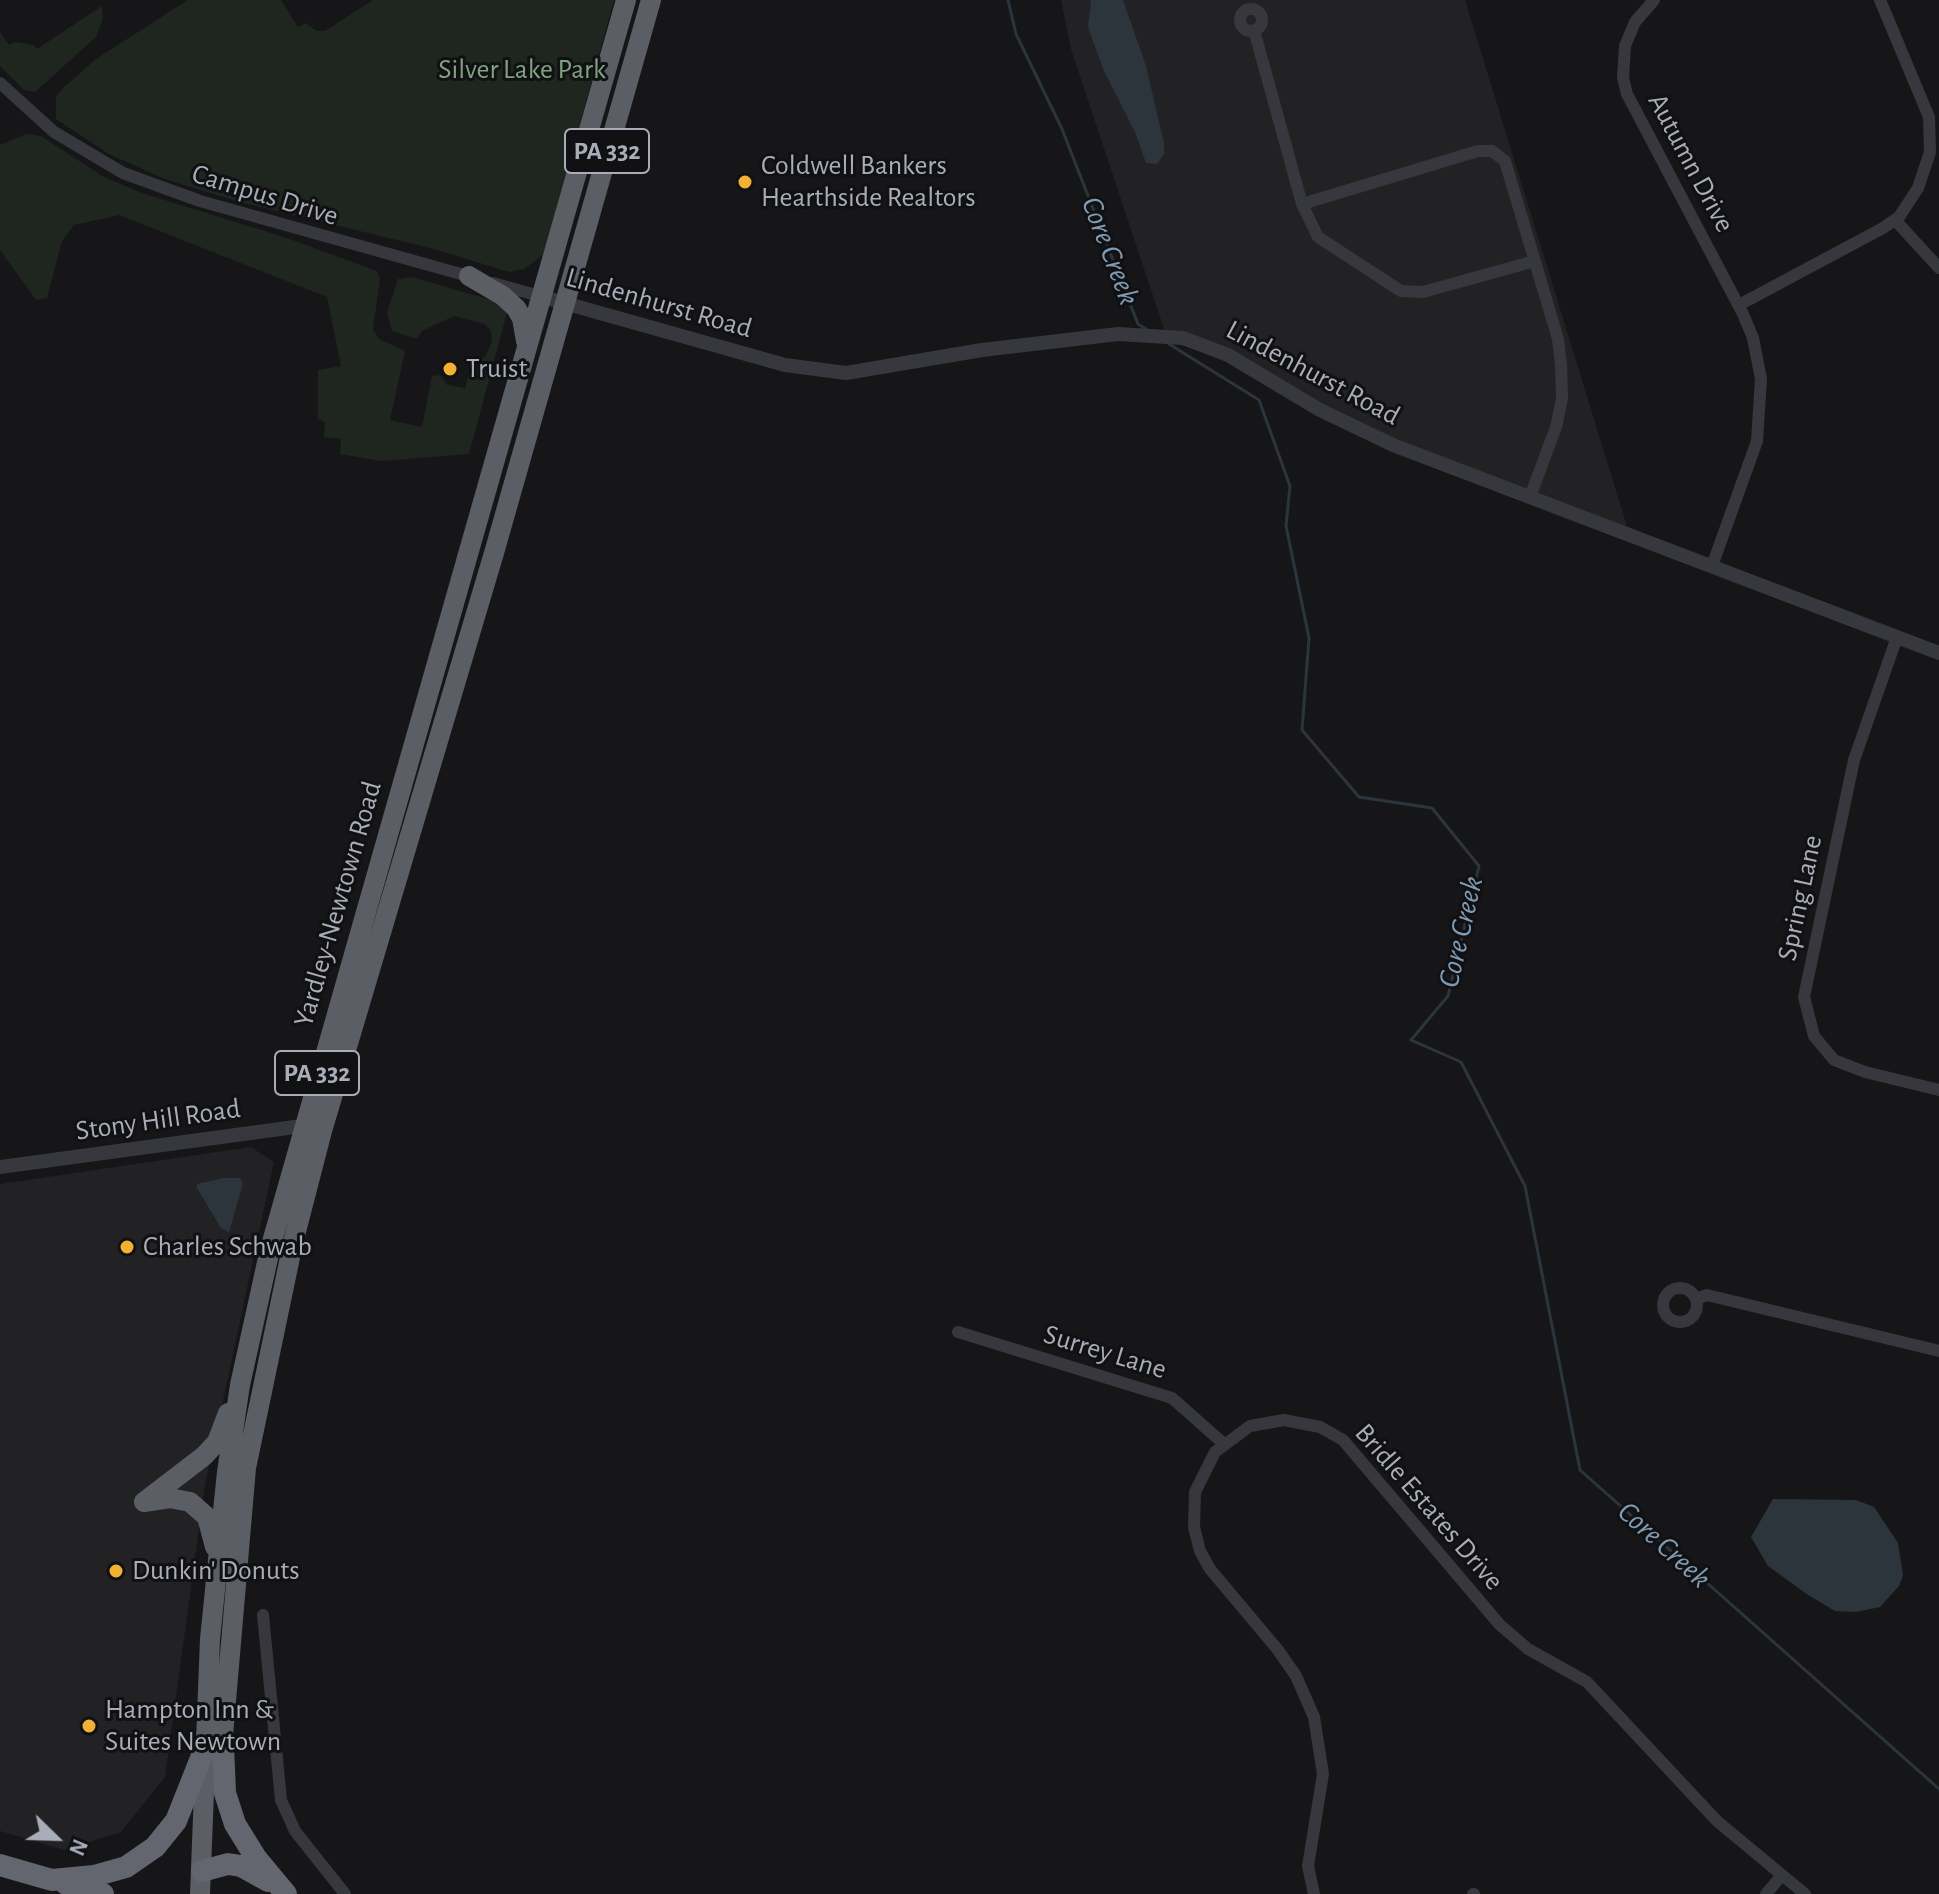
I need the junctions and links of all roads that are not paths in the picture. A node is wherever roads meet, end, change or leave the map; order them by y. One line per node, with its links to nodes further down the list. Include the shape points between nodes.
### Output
1 (626, 0): 12 (highway, PA 332)
2 (651, 0): 13 (highway, PA 332)
3 (1654, 0): 14 (street, Autumn Drive, via 1635,22 1625,46 1627,94)
4 (1880, 0): 8 (street, via 1923,97 1931,132 1918,188)
5 (1254, 30): 7 (street)
6 (0, 83): 11 (street, Campus Drive, via 54,132 123,173 200,201)
7 (1302, 204): 9 (street, via 1318,237 1401,291 1423,292); 9 (street, via 1492,151 1505,161)
8 (1895, 220): 10 (street); 14 (street)
9 (1535, 261): 16 (street, via 1558,339 1562,399)
10 (1939, 268)
11 (469, 276): 12 (street, Campus Drive); 15 (highway, via 516,308)
12 (543, 297): 13 (street, Lindenhurst Road); 15 (highway, Yardley-Newtown Road / PA 332)
13 (564, 303): 16 (street, Lindenhurst Road, via 785,365 846,373 982,350 1166,335 1228,355 1354,429); 21 (highway, Yardley-Newtown Road / PA 332, via 494,553)
14 (1739, 305): 17 (street, Autumn Drive, via 1759,359 1762,407 1754,450)
15 (527, 349): 21 (highway, Yardley-Newtown Road / PA 332)
16 (1530, 497): 17 (street, Lindenhurst Road)
17 (1712, 566): 18 (street, Lindenhurst Road)
18 (1897, 637): 19 (street, Lindenhurst Road); 20 (street, Spring Lane, via 1854,760 1804,997 1814,1036 1834,1060)
19 (1939, 653)
20 (1939, 1090)
21 (312, 1128): 22 (street, Stony Hill Road); 23 (highway, Yardley-Newtown Road / PA 332); 30 (highway, Yardley-Newtown Road / PA 332, via 246,1468)
22 (0, 1167)
23 (259, 1297): 28 (highway, Yardley-Newtown Road / PA 332, via 240,1385); 28 (highway, via 244,1332 228,1417 217,1442 144,1502 190,1502 207,1517)
24 (1696, 1299): 26 (street, via 1707,1295)
25 (958, 1332): 27 (street, Surrey Lane, via 1172,1398)
26 (1939, 1351)
27 (1224, 1444): 33 (street, Bridle Estates Drive, via 1250,1426 1284,1420 1320,1427 1343,1440 1500,1625 1528,1649 1598,1691 1717,1821); 39 (street, Bridle Estates Drive, via 1206,1466 1195,1492 1196,1538 1210,1569 1296,1676 1314,1717 1323,1774 1308,1866)
28 (218, 1561): 30 (highway, Yardley-Newtown Road / PA 332)
29 (263, 1615): 38 (street, via 281,1800 295,1831)
30 (214, 1747): 32 (highway, Yardley-Newtown Road / PA 332); 34 (highway, via 176,1821 155,1847 117,1871); 35 (highway, via 235,1824)
31 (0, 1865): 34 (highway)
32 (202, 1871): 35 (highway, via 241,1866); 37 (highway, Yardley-Newtown Road / PA 332)
33 (1782, 1875): 40 (street); 41 (street, Bridle Estates Drive)
34 (52, 1880): 36 (highway)
35 (284, 1892)
36 (103, 1894)
37 (200, 1894)
38 (345, 1894)
39 (1314, 1894)
40 (1766, 1894)
41 (1805, 1894)

